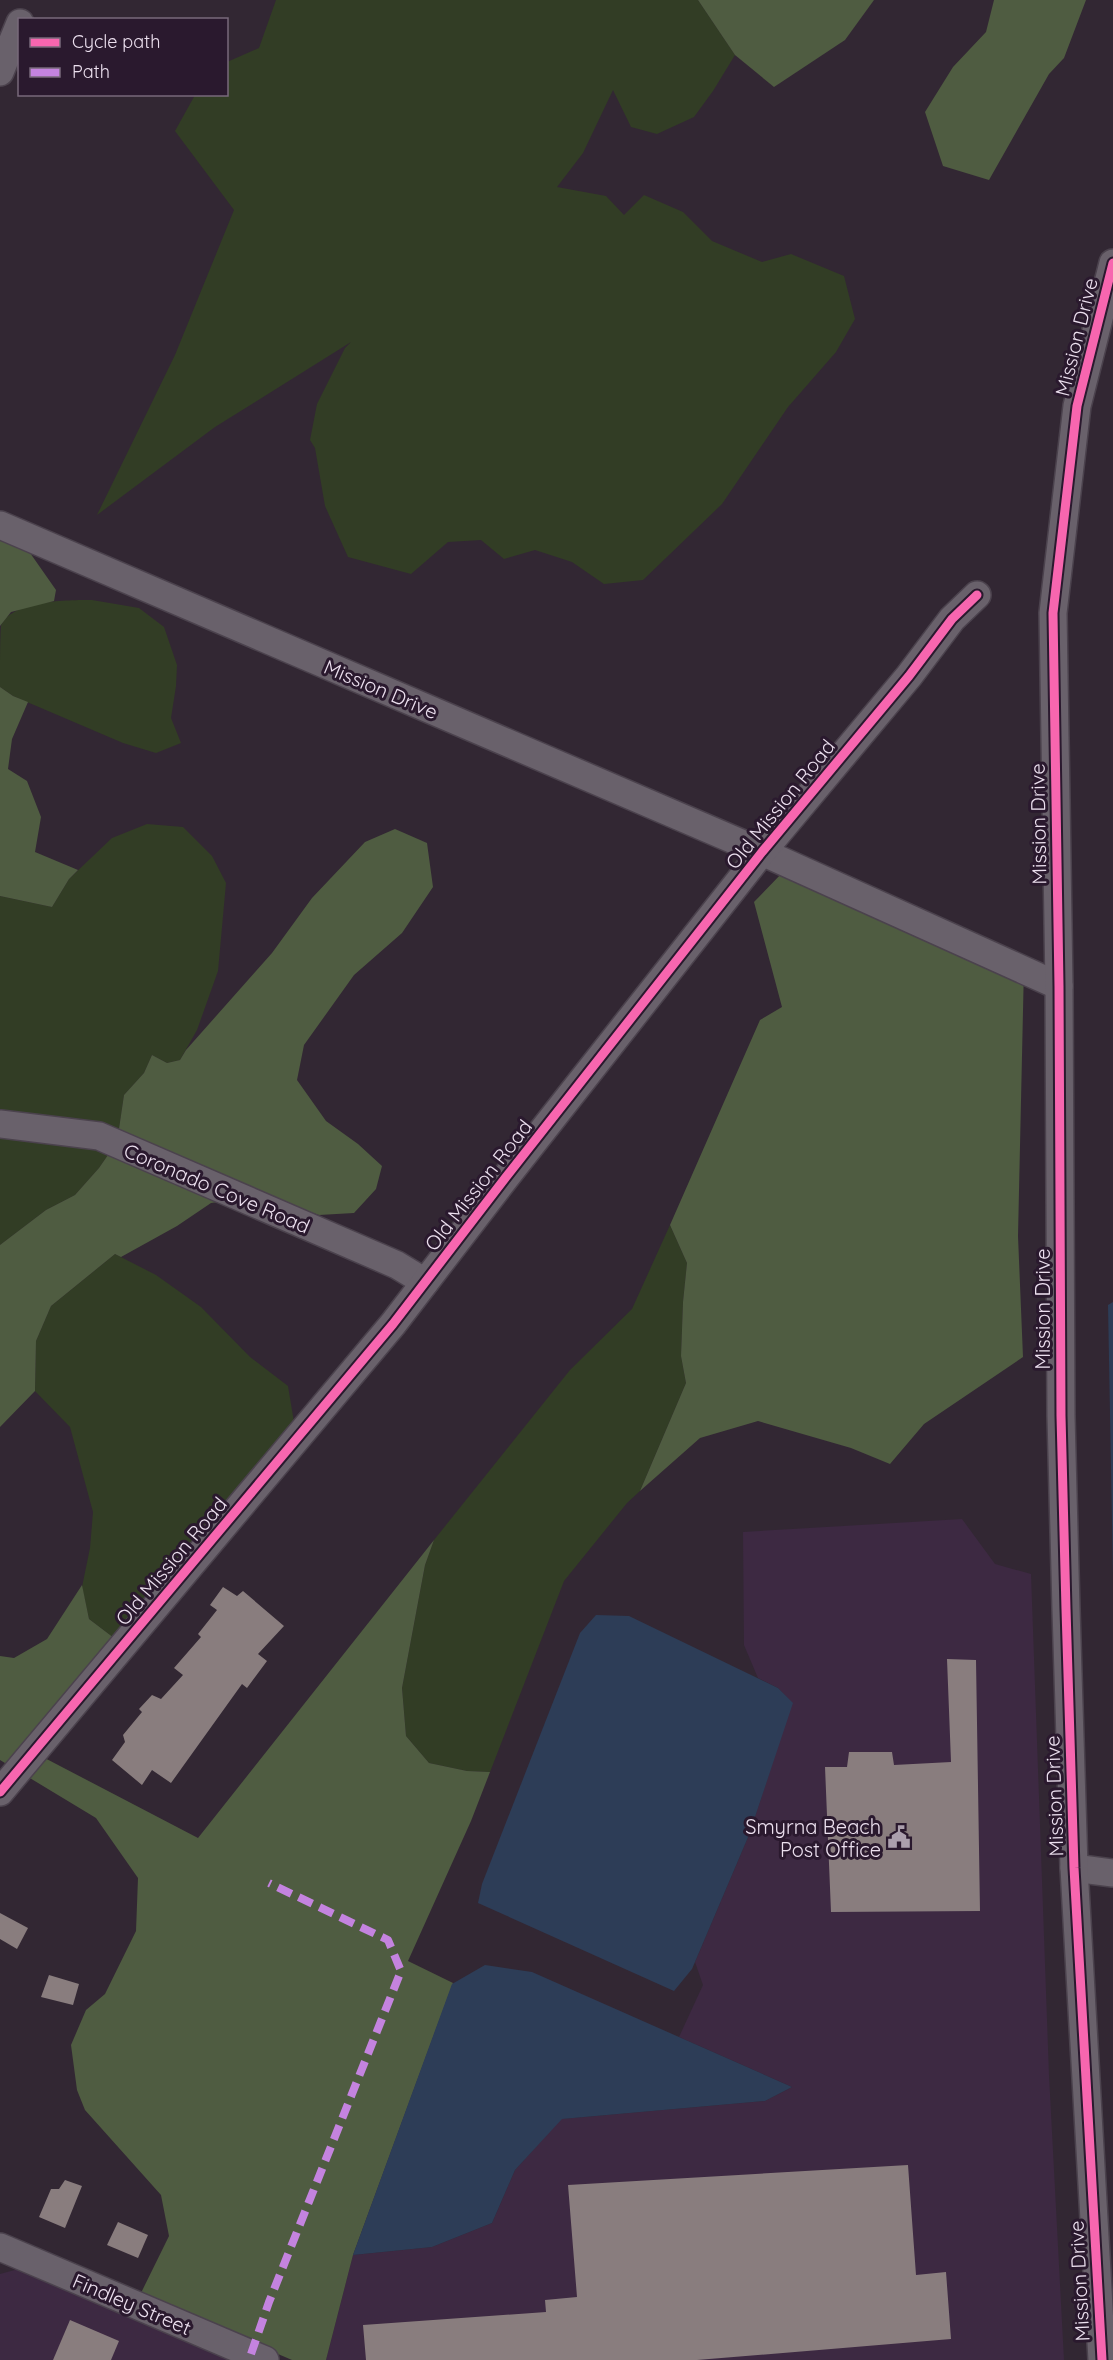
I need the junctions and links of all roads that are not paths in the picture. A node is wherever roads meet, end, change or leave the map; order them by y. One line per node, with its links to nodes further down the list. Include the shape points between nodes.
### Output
1 (28, 0): 2 (street)
2 (21, 18)
3 (18, 26): 4 (street)
4 (0, 72)
5 (1113, 263): 9 (street, Mission Drive, via 1077,406 1053,613)
6 (0, 525): 8 (street, Mission Drive)
7 (977, 595): 8 (street, Old Mission Road, via 952,619)
8 (762, 852): 9 (street, Mission Drive); 11 (street, Old Mission Road)
9 (1059, 986): 13 (street, Mission Drive, via 1061,1416)
10 (0, 1124): 11 (street, Coronado Cove Road, via 99,1136 397,1265)
11 (425, 1282): 12 (street, Old Mission Road)
12 (0, 1792)
13 (1074, 1868): 14 (street); 15 (street, Mission Drive)
14 (1113, 1873)
15 (1103, 2216): 18 (street, Mission Drive)
16 (0, 2247): 17 (street, Findley Street)
17 (265, 2360)
18 (1102, 2360)

